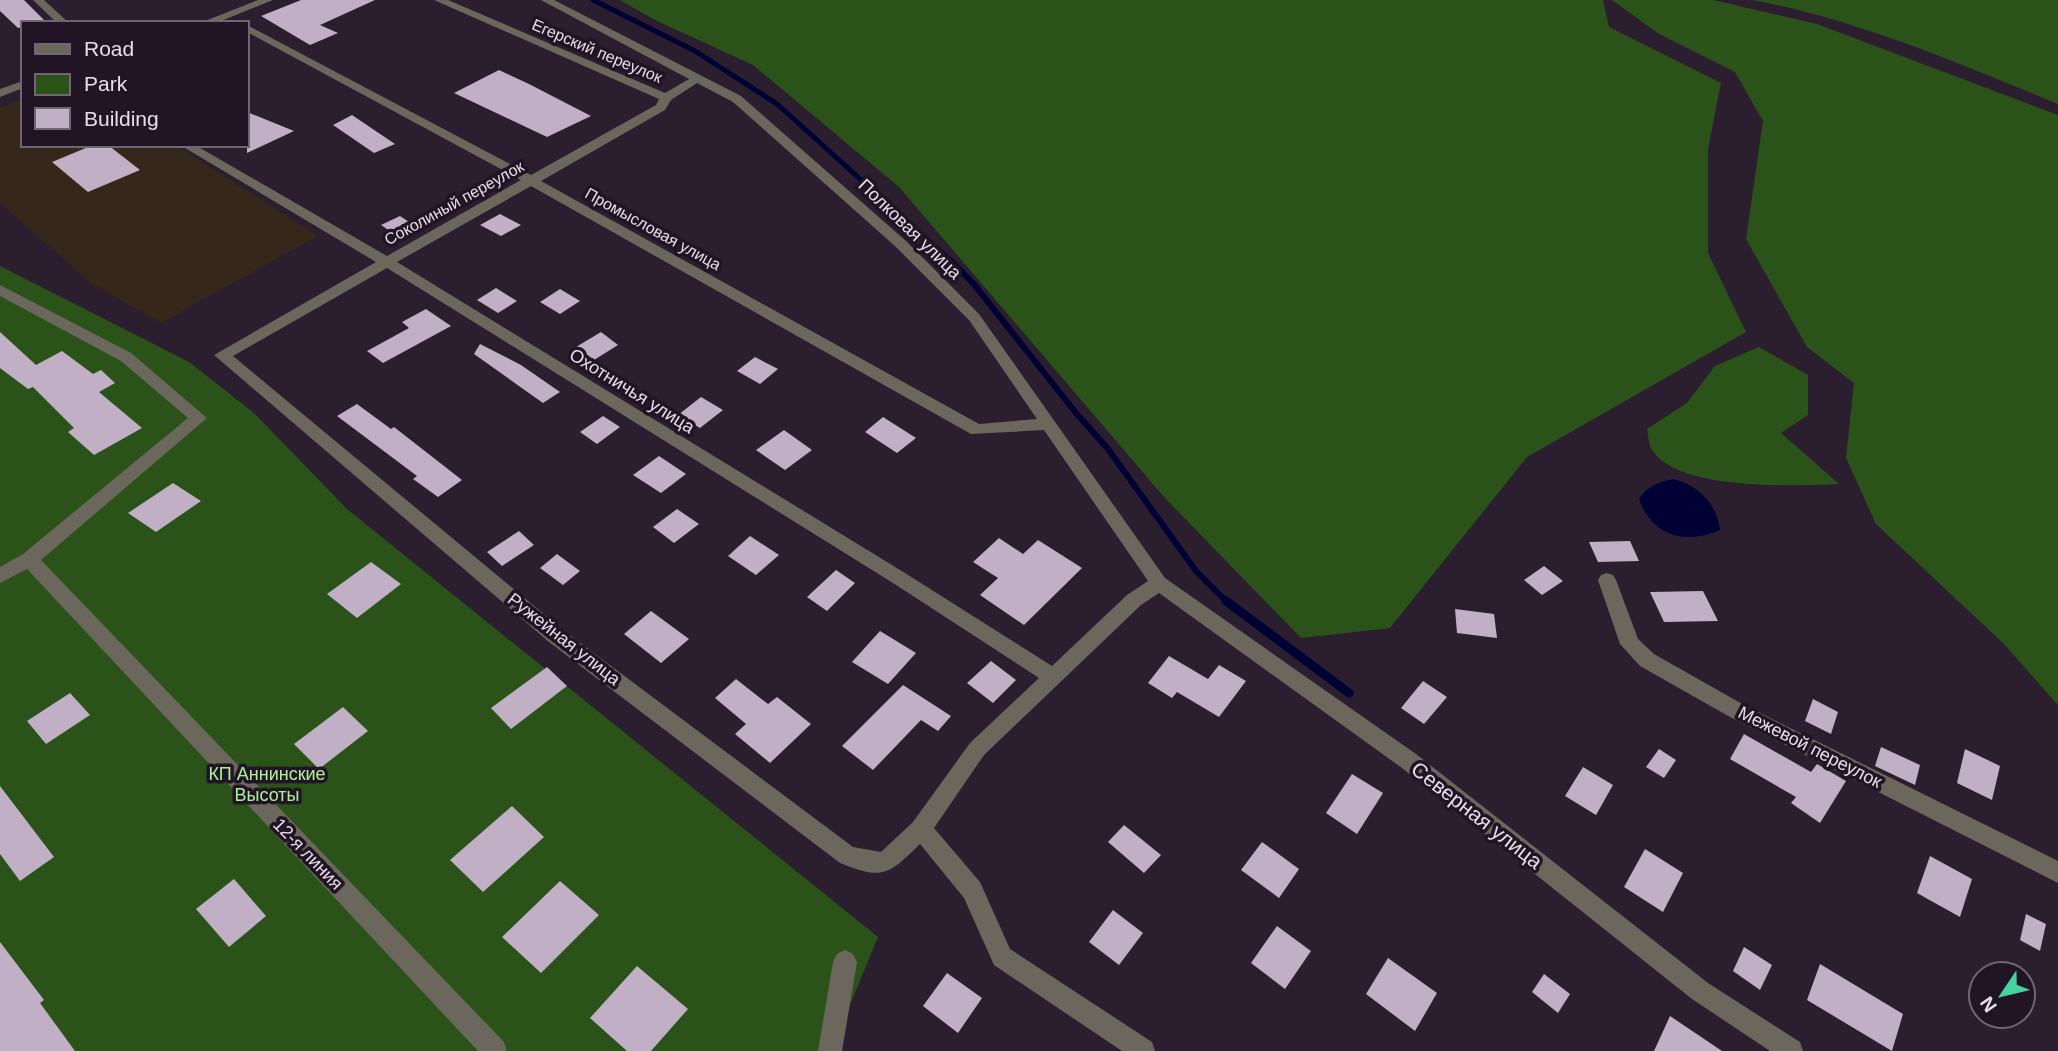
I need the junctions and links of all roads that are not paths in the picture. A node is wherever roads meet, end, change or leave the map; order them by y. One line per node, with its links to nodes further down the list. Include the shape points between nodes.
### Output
1 (38, 0): 6 (street)
2 (268, 0): 5 (street)
3 (439, 0): 13 (street, Егерский переулок)
4 (546, 0): 10 (street, Полковая улица)
5 (229, 14): 7 (street); 8 (street)
6 (62, 21)
7 (210, 21)
8 (238, 21)
9 (248, 29): 15 (street, Промысловая улица)
10 (699, 77): 13 (street, Соколиный переулок); 19 (street, Полковая улица, via 737,99 783,137 901,244 974,317)
11 (21, 85): 12 (street)
12 (0, 93)
13 (666, 98): 15 (street, Соколиный переулок, via 661,107)
14 (189, 147): 16 (street, Охотничья улица)
15 (530, 180): 16 (street, Соколиный переулок); 19 (street, Промысловая улица, via 976,430)
16 (386, 261): 18 (street, Соколиный переулок); 24 (street, Охотничья улица)
17 (0, 290): 20 (street, via 126,357 200,418)
18 (222, 355): 25 (street, Ружейная улица, via 556,636 848,856 885,863)
19 (1049, 424): 23 (street, Полковая улица)
20 (29, 559): 21 (street); 28 (street, 12-я линия)
21 (0, 576)
22 (1608, 580): 26 (street, Межевой переулок, via 1630,644 1647,660 1737,711)
23 (1159, 583): 24 (street, via 1134,600); 31 (street, Северная улица, via 1409,761 1700,990)
24 (1053, 677): 25 (street, via 977,749)
25 (921, 829): 30 (street, via 972,890 1002,957)
26 (2058, 872)
27 (845, 962): 29 (street)
28 (495, 1051)
29 (830, 1051)
30 (1143, 1051)
31 (1791, 1051)

